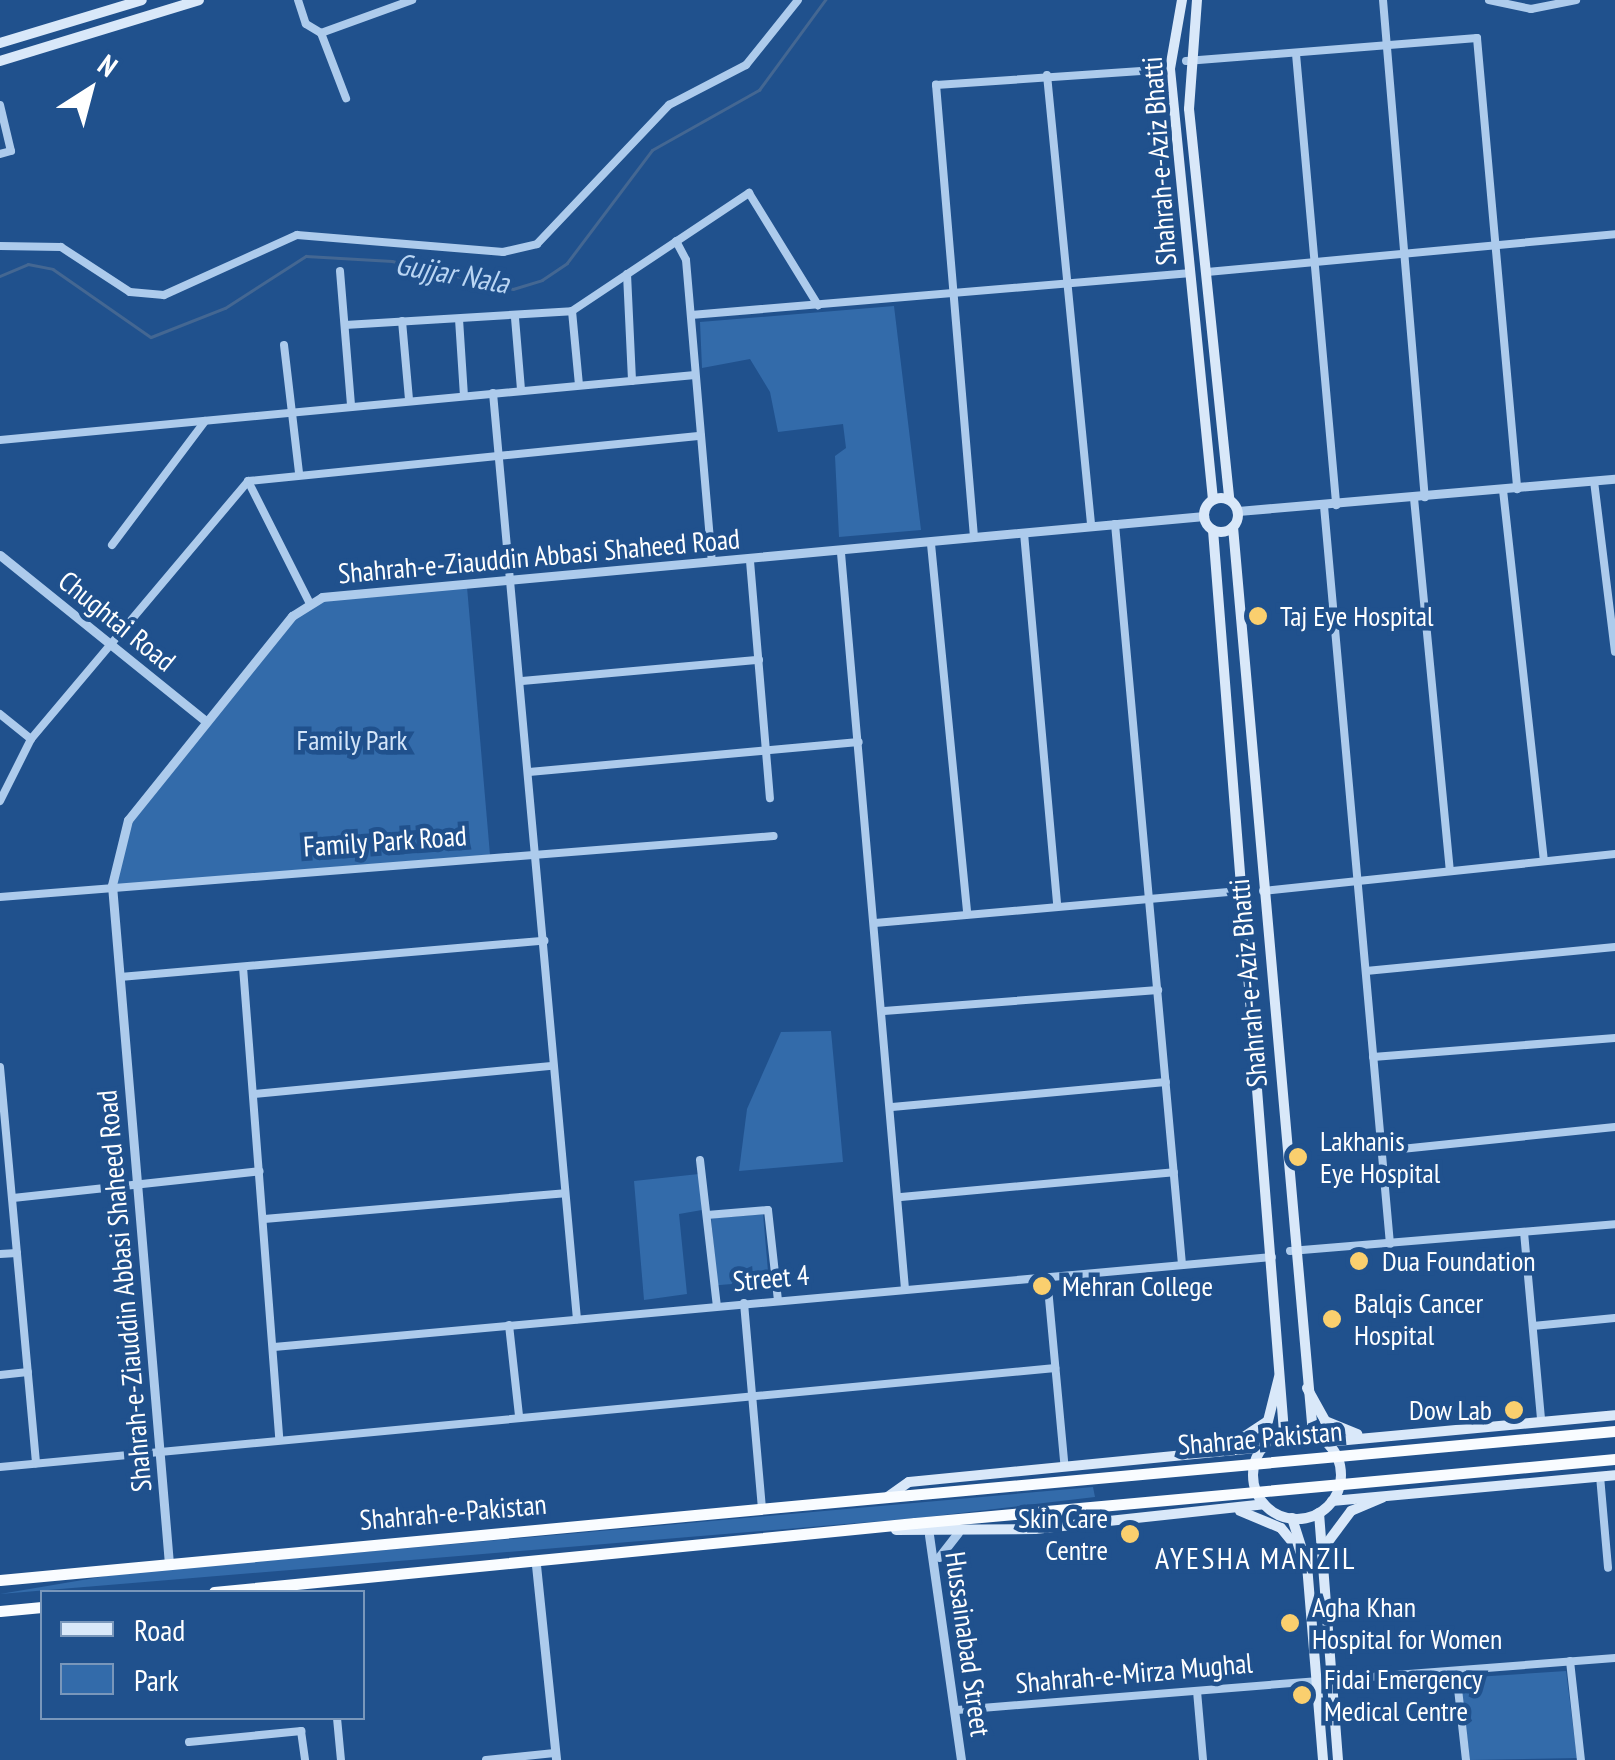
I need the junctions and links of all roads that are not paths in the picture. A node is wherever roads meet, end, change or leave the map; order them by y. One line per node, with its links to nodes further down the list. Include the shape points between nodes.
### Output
1 (142, 0): 12 (main road)
2 (199, 0): 15 (main road)
3 (298, 0): 11 (street, via 306,24)
4 (412, 0): 11 (street)
5 (798, 0): 25 (street, via 746,65 669,104 537,244 503,252 297,235 164,295 130,292 61,247)
6 (1182, 0): 17 (main road, Shahrah-e-Aziz Bhatti)
7 (1197, 0): 16 (main road, Shahrah-e-Aziz Bhatti)
8 (1383, 0): 13 (street)
9 (1489, 0): 10 (street, via 1530,9)
10 (1576, 0)
11 (321, 34): 19 (street)
12 (0, 43)
13 (1386, 47): 14 (street); 24 (street, via 1476,38); 26 (street)
14 (1296, 54): 16 (street); 27 (street)
15 (0, 61)
16 (1186, 61): 29 (main road, Shahrah-e-Aziz Bhatti)
17 (1170, 69): 18 (street); 30 (main road, Shahrah-e-Aziz Bhatti)
18 (1047, 75): 32 (street); 33 (street, via 936,85)
19 (346, 98)
20 (0, 105): 21 (street, via 11,152)
21 (0, 154)
22 (1615, 234): 24 (street)
23 (676, 241): 31 (street); 34 (street, via 749,193); 36 (street)
24 (1495, 245): 26 (street); 59 (street)
25 (0, 246)
26 (1405, 254): 27 (street); 61 (street)
27 (1313, 263): 29 (street); 65 (street)
28 (340, 271): 40 (street)
29 (1206, 272): 63 (main road, Shahrah-e-Aziz Bhatti)
30 (1188, 273): 32 (street); 64 (main road, Shahrah-e-Aziz Bhatti)
31 (627, 274): 35 (street); 43 (street)
32 (1068, 284): 33 (street); 69 (street)
33 (953, 296): 34 (street); 73 (street)
34 (818, 305): 36 (street)
35 (572, 312): 37 (street); 44 (street)
36 (691, 315): 42 (street)
37 (516, 318): 38 (street); 45 (street)
38 (459, 319): 39 (street); 47 (street)
39 (402, 320): 40 (street); 48 (street)
40 (345, 325): 49 (street)
41 (284, 345): 50 (street)
42 (695, 375): 43 (street); 52 (street)
43 (632, 382): 44 (street)
44 (579, 385): 45 (street)
45 (521, 390): 46 (street)
46 (494, 393): 47 (street); 54 (street)
47 (464, 396): 48 (street)
48 (409, 399): 49 (street)
49 (351, 405): 50 (street)
50 (292, 411): 51 (street); 55 (street)
51 (205, 420): 53 (street); 75 (street)
52 (701, 436): 54 (street); 79 (street)
53 (0, 440)
54 (499, 454): 55 (street); 80 (street)
55 (299, 473): 57 (street)
56 (1615, 479): 58 (street)
57 (248, 481): 81 (street); 82 (street)
58 (1594, 481): 59 (street); 83 (street)
59 (1517, 488): 60 (street)
60 (1503, 490): 61 (street); 97 (street)
61 (1426, 497): 62 (street)
62 (1414, 498): 65 (street); 98 (street)
63 (1229, 499): 64 (main road); 66 (main road)
64 (1212, 500): 67 (main road)
65 (1330, 505): 66 (street); 99 (street)
66 (1238, 512): 70 (main road)
67 (1204, 516): 68 (street, Shahrah-e-Ziauddin Abbasi Shaheed Road); 71 (main road)
68 (1116, 524): 69 (street, Shahrah-e-Ziauddin Abbasi Shaheed Road); 103 (street)
69 (1091, 526): 72 (street, Shahrah-e-Ziauddin Abbasi Shaheed Road)
70 (1233, 527): 71 (main road); 101 (main road, Shahrah-e-Aziz Bhatti)
71 (1214, 530): 102 (main road, Shahrah-e-Aziz Bhatti)
72 (1024, 532): 73 (street, Shahrah-e-Ziauddin Abbasi Shaheed Road); 105 (street)
73 (974, 537): 74 (street, Shahrah-e-Ziauddin Abbasi Shaheed Road)
74 (931, 544): 76 (street, Shahrah-e-Ziauddin Abbasi Shaheed Road); 106 (street)
75 (112, 546)
76 (841, 553): 78 (street, Shahrah-e-Ziauddin Abbasi Shaheed Road); 89 (street)
77 (0, 556): 82 (street, Chughtai Road)
78 (750, 562): 79 (street, Shahrah-e-Ziauddin Abbasi Shaheed Road); 84 (street)
79 (712, 565): 80 (street, Shahrah-e-Ziauddin Abbasi Shaheed Road)
80 (514, 584): 81 (street, Shahrah-e-Ziauddin Abbasi Shaheed Road); 85 (street)
81 (309, 602): 87 (street, Shahrah-e-Ziauddin Abbasi Shaheed Road)
82 (108, 644): 87 (street, Chughtai Road); 88 (street)
83 (1615, 647)
84 (758, 660): 85 (street); 90 (street)
85 (522, 681): 91 (street)
86 (0, 714): 88 (street)
87 (206, 721): 100 (street, Shahrah-e-Ziauddin Abbasi Shaheed Road, via 128,820)
88 (31, 739): 93 (street)
89 (859, 742): 90 (street); 107 (street)
90 (766, 750): 91 (street); 92 (street)
91 (529, 772): 95 (street)
92 (770, 798)
93 (0, 802)
94 (774, 836): 95 (street, Family Park Road)
95 (536, 852): 100 (street, Family Park Road); 108 (street)
96 (1615, 854): 97 (street)
97 (1544, 861): 98 (street)
98 (1450, 870): 99 (street)
99 (1358, 878): 101 (street); 111 (street)
100 (112, 885): 104 (street, Family Park Road); 112 (street, Shahrah-e-Ziauddin Abbasi Shaheed Road)
101 (1263, 890): 137 (main road, Shahrah-e-Aziz Bhatti)
102 (1243, 892): 103 (street); 140 (main road, Shahrah-e-Aziz Bhatti)
103 (1150, 895): 105 (street); 113 (street)
104 (0, 897)
105 (1057, 906): 106 (street)
106 (967, 914): 107 (street)
107 (875, 923): 114 (street)
108 (544, 941): 110 (street); 117 (street)
109 (1615, 947): 111 (street)
110 (243, 967): 112 (street); 120 (street)
111 (1366, 971): 116 (street)
112 (120, 977): 128 (street, Shahrah-e-Ziauddin Abbasi Shaheed Road)
113 (1158, 990): 114 (street); 119 (street)
114 (884, 1011): 121 (street)
115 (1615, 1038): 116 (street)
116 (1374, 1058): 124 (street)
117 (552, 1066): 120 (street); 129 (street)
118 (0, 1067): 123 (street)
119 (1166, 1082): 121 (street); 127 (street)
120 (254, 1094): 126 (street)
121 (892, 1106): 130 (street)
122 (1615, 1127): 124 (street)
123 (4, 1139): 131 (street)
124 (1382, 1151): 136 (street)
125 (700, 1160): 132 (street)
126 (260, 1171): 128 (street); 133 (street)
127 (1174, 1172): 130 (street); 141 (street)
128 (138, 1184): 131 (street); 168 (street, Shahrah-e-Ziauddin Abbasi Shaheed Road)
129 (565, 1193): 133 (street); 147 (street)
130 (900, 1197): 143 (street)
131 (14, 1198): 138 (street)
132 (706, 1214): 144 (street, via 768,1210); 146 (street)
133 (264, 1219): 151 (street)
134 (1615, 1224): 135 (street)
135 (1524, 1232): 136 (street); 150 (street)
136 (1390, 1244): 137 (street)
137 (1290, 1251): 156 (main road, Shahrah-e-Aziz Bhatti)
138 (16, 1252): 139 (street); 154 (street)
139 (0, 1254)
140 (1272, 1257): 141 (street, Street 4); 152 (main road, Shahrah-e-Aziz Bhatti)
141 (1182, 1265): 142 (street, Street 4)
142 (1047, 1277): 143 (street, Street 4); 153 (street)
143 (905, 1290): 144 (street, Street 4)
144 (778, 1300): 145 (street, Street 4)
145 (744, 1303): 146 (street, Street 4); 157 (street)
146 (718, 1306): 147 (street, Street 4)
147 (577, 1318): 149 (street, Street 4)
148 (1615, 1318): 150 (street)
149 (509, 1325): 151 (street, Street 4); 159 (street)
150 (1534, 1326): 160 (street)
151 (274, 1348): 165 (street)
152 (1282, 1358): 162 (main road, Shahrah-e-Aziz Bhatti); 169 (main road, via 1272,1413 1253,1438)
153 (1054, 1368): 157 (street); 171 (street)
154 (28, 1372): 155 (street); 172 (street)
155 (0, 1375)
156 (1302, 1378): 163 (main road, Shahrah-e-Aziz Bhatti); 164 (main road, via 1332,1427)
157 (751, 1394): 159 (street); 181 (street)
158 (1615, 1415): 160 (main road)
159 (519, 1416): 165 (street)
160 (1541, 1420): 164 (main road)
161 (1615, 1431): 176 (highway, Shahrae Pakistan, bridge)
162 (1284, 1433): 163 (main road); 167 (main road)
163 (1312, 1434): 166 (main road)
164 (1394, 1435): 166 (main road)
165 (279, 1439): 168 (street)
166 (1326, 1442): 179 (main road, via 1341,1477)
167 (1263, 1446): 169 (main road); 180 (main road, via 1253,1475)
168 (160, 1450): 172 (street); 191 (street, Shahrah-e-Ziauddin Abbasi Shaheed Road)
169 (1144, 1456): 171 (main road)
170 (1615, 1458): 185 (highway, Shahrae Pakistan, bridge, via 915,1523)
171 (1064, 1462): 178 (main road, via 909,1482)
172 (36, 1463): 173 (street)
173 (0, 1466)
174 (1615, 1475): 175 (main road)
175 (1600, 1476): 177 (main road); 193 (street)
176 (910, 1494): 178 (highway, Shahrah-e-Pakistan)
177 (1392, 1494): 179 (main road); 189 (main road, via 1350,1512)
178 (886, 1499): 181 (highway, Shahrah-e-Pakistan)
179 (1332, 1501): 183 (main road)
180 (1264, 1504): 182 (main road); 184 (main road)
181 (762, 1509): 191 (highway, Shahrah-e-Pakistan)
182 (1226, 1509): 186 (main road); 190 (main road, via 1265,1518)
183 (1318, 1513): 184 (main road); 189 (main road)
184 (1292, 1518): 190 (main road)
185 (896, 1530): 187 (main road); 192 (highway)
186 (958, 1533): 187 (main road); 188 (street)
187 (929, 1535): 188 (street, Hussainabad Street)
188 (939, 1557): 205 (street, Hussainabad Street)
189 (1319, 1557): 202 (main road)
190 (1305, 1558): 203 (main road)
191 (169, 1564): 194 (highway, Shahrah-e-Pakistan)
192 (536, 1565): 195 (highway); 208 (street)
193 (1608, 1568)
194 (0, 1580)
195 (323, 1588): 196 (highway)
196 (268, 1590)
197 (40, 1607): 198 (highway)
198 (0, 1611)
199 (1615, 1658): 200 (street)
200 (1570, 1662): 201 (street); 217 (street)
201 (1456, 1670): 202 (street); 216 (street)
202 (1330, 1680): 215 (main road)
203 (1316, 1682): 204 (street, Shahrah-e-Mirza Mughal); 214 (main road)
204 (1197, 1691): 205 (street, Shahrah-e-Mirza Mughal); 213 (street)
205 (957, 1710): 212 (street, Hussainabad Street)
206 (336, 1720): 210 (street)
207 (189, 1742): 209 (street, via 301,1732)
208 (556, 1757): 211 (street)
209 (305, 1760)
210 (341, 1760)
211 (486, 1760)
212 (961, 1760)
213 (1203, 1760)
214 (1323, 1760)
215 (1338, 1760)
216 (1466, 1760)
217 (1581, 1760)

